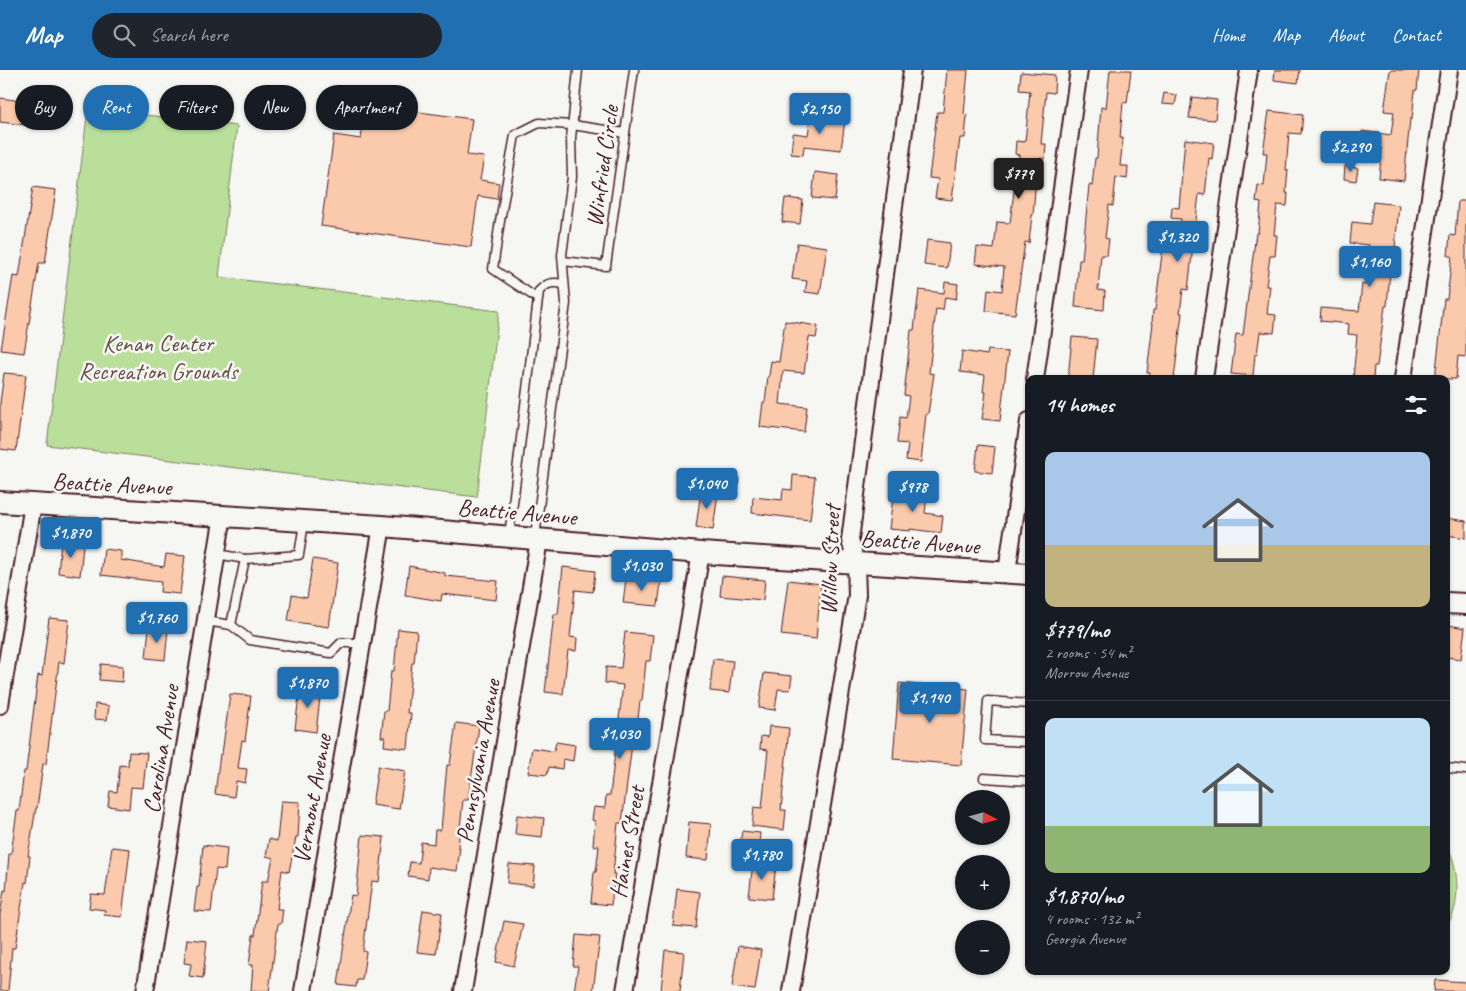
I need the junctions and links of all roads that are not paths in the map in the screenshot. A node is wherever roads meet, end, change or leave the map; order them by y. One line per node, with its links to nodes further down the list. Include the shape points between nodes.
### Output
1 (578, 70): 7 (lane)
2 (634, 70): 8 (lane, Winfried Circle)
3 (912, 70): 26 (street, Willow Street, via 850,540)
4 (1079, 70): 12 (street)
5 (1249, 70): 13 (street)
6 (1449, 70): 14 (street)
7 (572, 125): 8 (lane); 9 (lane, via 572,177); 11 (lane, via 539,123 515,135 493,269)
8 (625, 133): 9 (lane, Winfried Circle, via 606,266)
9 (562, 261): 10 (lane)
10 (564, 284): 11 (lane, via 545,284); 22 (lane, via 566,303)
11 (538, 299): 21 (lane)
12 (1036, 375)
13 (1205, 375)
14 (1404, 375)
15 (1025, 448): 27 (street)
16 (0, 502): 17 (street, Beattie Avenue)
17 (33, 504): 18 (street, Beattie Avenue); 35 (street)
18 (223, 515): 19 (street, Beattie Avenue); 24 (street, Carolina Avenue)
19 (304, 521): 20 (street, Beattie Avenue); 25 (lane, via 299,555)
20 (382, 526): 21 (street, Beattie Avenue); 33 (street, Vermont Avenue)
21 (509, 537): 22 (street, Beattie Avenue)
22 (537, 539): 23 (street, Beattie Avenue); 43 (street, Pennsylvania Avenue)
23 (701, 553): 26 (street, Beattie Avenue); 44 (street, Haines Street)
24 (217, 554): 25 (lane); 31 (street, Carolina Avenue)
25 (245, 559): 32 (lane)
26 (856, 563): 27 (street, Beattie Avenue); 45 (street, Willow Street, via 857,594)
27 (1007, 572): 28 (street, Beattie Avenue)
28 (1025, 574)
29 (1450, 603): 30 (street)
30 (1466, 604)
31 (206, 621): 32 (lane); 41 (street, Carolina Avenue)
32 (230, 625): 33 (lane, via 250,640 331,653 341,643)
33 (362, 644): 42 (street, Vermont Avenue)
34 (1025, 704): 36 (lane, via 988,701 985,740)
35 (0, 705)
36 (1025, 742)
37 (1450, 768): 38 (lane)
38 (1466, 770)
39 (984, 778): 40 (lane)
40 (1025, 781)
41 (145, 991)
42 (303, 991)
43 (463, 991)
44 (625, 991)
45 (791, 991)

